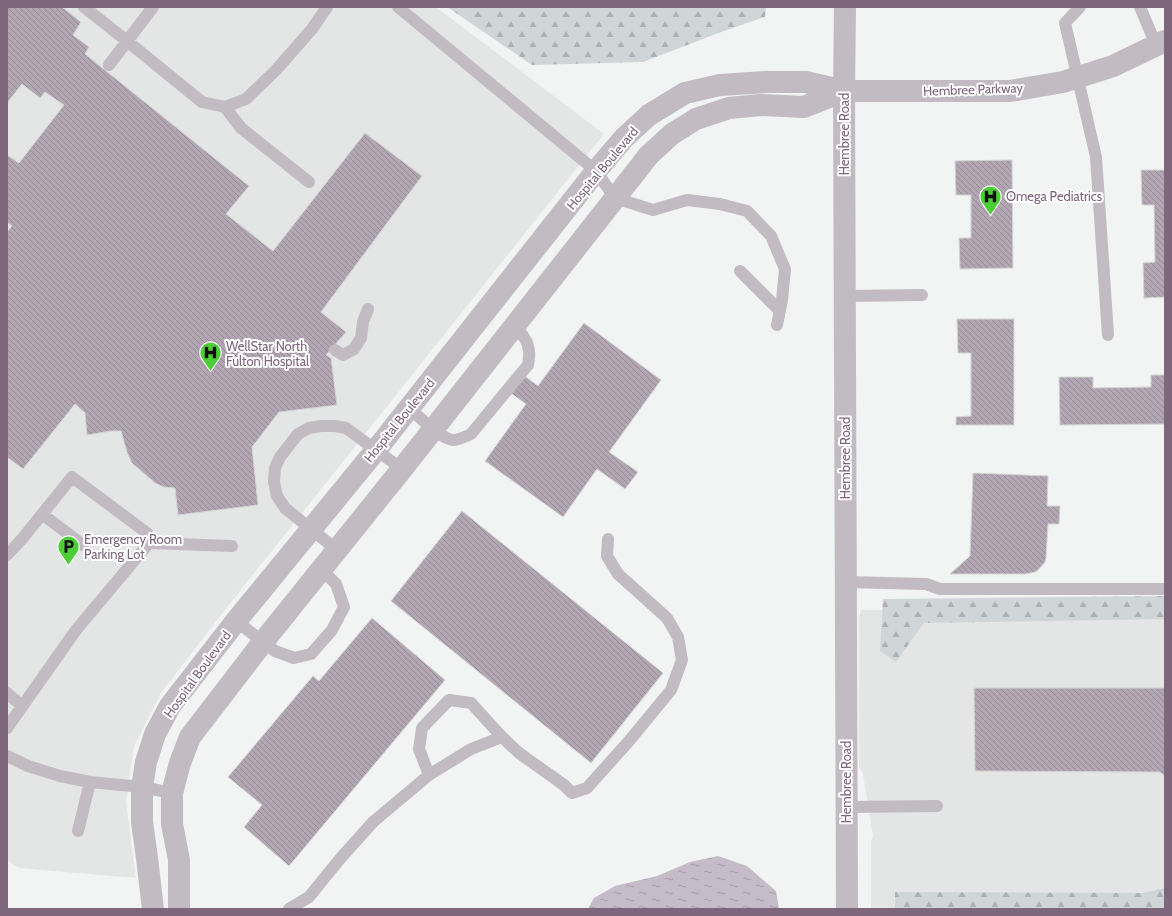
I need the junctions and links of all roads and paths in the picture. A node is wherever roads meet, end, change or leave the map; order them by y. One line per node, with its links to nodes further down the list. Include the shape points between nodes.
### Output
1 (84, 7): 8 (lane)
2 (153, 7): 8 (lane)
3 (328, 7): 13 (lane, via 276,70 246,99)
4 (398, 7): 14 (lane)
5 (845, 7): 12 (street, Hembree Road)
6 (1080, 7): 11 (lane, via 1065,22)
7 (1140, 7): 9 (lane)
8 (127, 41): 10 (lane); 13 (lane, via 202,102)
9 (1161, 43): 11 (street, Hembree Parkway, via 1113,66)
10 (109, 65)
11 (1078, 77): 12 (street, Hembree Parkway, via 1010,91); 25 (lane, via 1096,157)
12 (844, 91): 14 (street, Hospital Boulevard, via 806,82 766,82 720,85 685,93 649,115 624,138); 16 (street, via 804,107 729,108 696,119 672,134 649,154); 19 (street, Hembree Road)
13 (225, 107): 15 (lane, via 240,128)
14 (596, 171): 16 (lane); 20 (street, Hospital Boulevard)
15 (309, 182)
16 (615, 198): 22 (lane, via 653,210 687,200 720,204 747,211 771,236 785,269); 23 (street)
17 (740, 271): 22 (lane)
18 (922, 295): 19 (lane)
19 (844, 296): 40 (street, Hembree Road)
20 (491, 305): 23 (street); 27 (street, Hospital Boulevard)
21 (368, 309): 26 (lane, via 361,338 354,349 343,355)
22 (780, 311): 24 (lane)
23 (515, 325): 28 (street); 28 (lane, via 529,349 528,365 471,434 453,440)
24 (777, 326)
25 (1108, 335)
26 (335, 350)
27 (409, 408): 28 (lane); 29 (street, Hospital Boulevard)
28 (433, 429): 30 (street)
29 (376, 450): 30 (lane); 32 (street, Hospital Boulevard); 32 (lane, via 346,428 321,426 309,428 298,434 280,457 275,468 274,482 277,496 285,508)
30 (402, 469): 37 (street)
31 (42, 514): 34 (lane, via 72,477 147,533); 35 (lane); 38 (lane)
32 (311, 530): 37 (lane); 42 (street, Hospital Boulevard)
33 (608, 539): 47 (lane, via 607,556 618,574 668,618 678,637 682,660 671,690 587,788 572,793)
34 (149, 543): 36 (lane); 45 (lane, via 76,630)
35 (83, 545)
36 (232, 546)
37 (337, 550): 39 (street)
38 (7, 555)
39 (321, 569): 43 (street); 43 (lane, via 336,584 344,607 332,630 311,654 294,658 275,651)
40 (845, 582): 41 (lane, via 926,584 940,589); 54 (street, Hembree Road)
41 (1165, 589)
42 (236, 621): 43 (lane); 51 (street, Hospital Boulevard, via 170,706 155,734 146,762)
43 (263, 642): 52 (street, via 190,737)
44 (7, 694): 45 (lane)
45 (22, 706): 46 (lane)
46 (7, 728)
47 (502, 737): 49 (lane, via 471,749); 49 (lane, via 471,703 449,700 422,728 419,749)
48 (7, 756): 50 (lane, via 44,772)
49 (429, 775): 58 (lane, via 373,822 309,897)
50 (90, 782): 51 (lane); 55 (lane)
51 (142, 787): 52 (lane); 56 (street, Hospital Boulevard, via 142,822)
52 (172, 793): 57 (street, via 172,824 179,860)
53 (937, 806): 54 (lane)
54 (847, 807): 59 (street, Hembree Road)
55 (78, 831)
56 (153, 909)
57 (180, 909)
58 (290, 909)
59 (847, 909)

